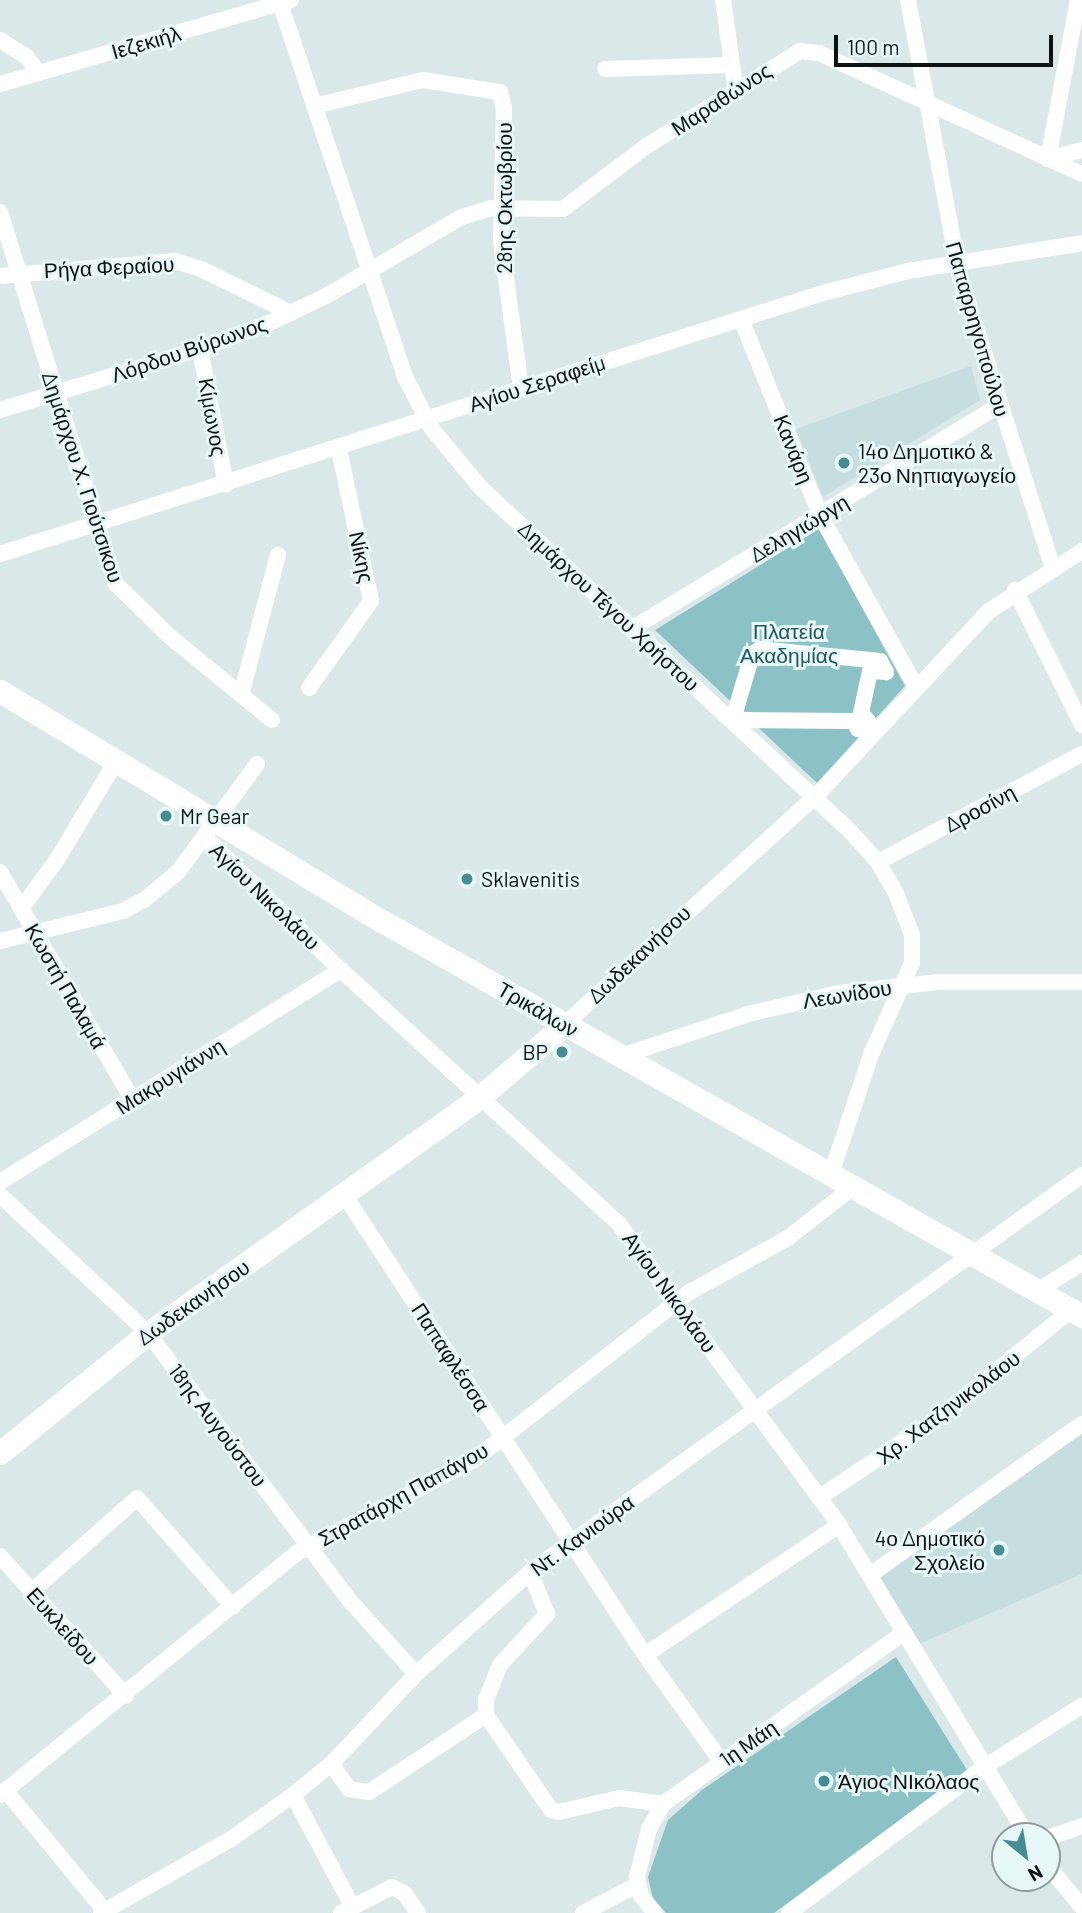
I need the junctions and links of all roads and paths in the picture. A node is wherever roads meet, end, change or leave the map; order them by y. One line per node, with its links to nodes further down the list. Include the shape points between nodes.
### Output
1 (723, 0): 6 (street)
2 (908, 0): 11 (street, Παπαρρηγοπούλου)
3 (1078, 0): 14 (street)
4 (284, 1): 8 (street, Ιεζεκιήλ); 12 (street, Δημάρχου Τέγου Χρήστου)
5 (0, 40): 8 (street, via 26,56)
6 (732, 65): 7 (street); 10 (street)
7 (605, 69)
8 (39, 73): 9 (street, Ιεζεκιήλ)
9 (0, 84)
10 (736, 93): 11 (street, Μαραθώνος, via 771,66 807,50); 16 (street, Μαραθώνος, via 641,150 574,203 553,210)
11 (929, 102): 14 (street, Μαραθώνος); 19 (street, Παπαρρηγοπούλου)
12 (314, 106): 16 (street, 28ης Οκτωβρίου, via 423,80 500,92 504,109); 20 (street, Δημάρχου Τέγου Χρήστου)
13 (1082, 150): 14 (street)
14 (1048, 159): 15 (street, Μαραθώνος)
15 (1082, 174)
16 (500, 208): 20 (street, Μαραθώνος, via 447,223); 26 (street, 28ης Οκτωβρίου, via 506,300)
17 (0, 212): 21 (street, Δημάρχου Χ. Γιούτσικου)
18 (1082, 243): 19 (street, Αγίου Σεραφείμ)
19 (956, 262): 24 (street, Αγίου Σεραφείμ, via 869,280); 28 (street, Παπαρρηγοπούλου)
20 (370, 270): 23 (street, Λόρδου Βύρωνος); 30 (street, Δημάρχου Τέγου Χρήστου, via 409,387)
21 (19, 274): 22 (street, Ρήγα Φεραίου); 23 (street, Ρήγα Φεραίου, via 175,261); 27 (street, Δημάρχου Χ. Γιούτσικου)
22 (0, 276)
23 (291, 313): 25 (street, Λόρδου Βύρωνος)
24 (741, 319): 26 (street, Αγίου Σεραφείμ); 33 (street, Κανάρη)
25 (201, 349): 27 (street, Λόρδου Βύρωνος); 32 (street, Κίμωνος)
26 (521, 388): 30 (street, Αγίου Σεραφείμ)
27 (56, 392): 29 (street, Λόρδου Βύρωνος); 34 (street, Δημάρχου Χ. Γιούτσικου)
28 (1000, 405): 33 (street, Δεληγιώργη); 38 (street, Παπαρρηγοπούλου)
29 (0, 410)
30 (426, 420): 31 (street, Αγίου Σεραφείμ); 40 (street, Δημάρχου Τέγου Χρήστου, via 481,488)
31 (339, 449): 32 (street, Αγίου Σεραφείμ); 42 (street, Νίκης, via 371,601)
32 (226, 485): 34 (street, Αγίου Σεραφείμ)
33 (821, 514): 40 (street, Δεληγιώργη); 41 (street, Κανάρη)
34 (98, 525): 36 (street, Αγίου Σεραφείμ); 44 (street, Δημάρχου Χ. Γιούτσικου, via 124,596)
35 (1082, 551): 38 (street, Δωδεκανήσου)
36 (0, 554)
37 (278, 555): 44 (street)
38 (1053, 569): 39 (street, Δωδεκανήσου)
39 (1015, 590): 41 (street, Δωδεκανήσου, via 972,626); 47 (street)
40 (633, 628): 51 (street, Δημάρχου Τέγου Χρήστου)
41 (916, 687): 51 (street, Δωδεκανήσου)
42 (309, 688)
43 (0, 691): 49 (main road, Τρικάλων)
44 (241, 695): 45 (street, Δημάρχου Χ. Γιούτσικου)
45 (272, 720)
46 (743, 720): 46 (street, via 854,721 858,729 868,721 861,713 870,671 886,671 880,661 760,649 752,655 734,716)
47 (1082, 725)
48 (1082, 754): 53 (street, Δροσίνη)
49 (117, 760): 52 (main road, Τρικάλων); 55 (street)
50 (257, 764): 52 (street)
51 (815, 797): 53 (street, Δημάρχου Τέγου Χρήστου); 61 (street, Δωδεκανήσου)
52 (209, 830): 56 (street, via 178,872 135,906); 58 (street, Αγίου Νικολάου); 61 (main road, Τρικάλων)
53 (878, 862): 60 (street, Δημάρχου Τέγου Χρήστου, via 912,935 912,963)
54 (0, 872): 55 (street, Κωστή Παλαμά)
55 (21, 909): 56 (street, Κωστή Παλαμά)
56 (35, 933): 57 (street); 64 (street, Κωστή Παλαμά)
57 (0, 942)
58 (341, 970): 63 (street, Αγίου Νικολάου); 64 (street, Μακρυγιάννη)
59 (1082, 982): 60 (street, Λεωνίδου)
60 (901, 986): 62 (street, Λεωνίδου, via 780,1006); 65 (street, Δημάρχου Τέγου Χρήστου, via 872,1052)
61 (564, 1025): 62 (main road, Τρικάλων); 63 (main road, Δωδεκανήσου)
62 (621, 1056): 65 (main road, Τρικάλων)
63 (481, 1096): 70 (main road, Δωδεκανήσου); 74 (street, Αγίου Νικολάου, via 612,1215)
64 (132, 1099): 67 (street, Μακρυγιάννη)
65 (831, 1174): 68 (main road, Τρικάλων)
66 (1082, 1175): 71 (street, Ντ. Κανιούρα)
67 (0, 1182)
68 (853, 1186): 71 (main road, Τρικάλων); 74 (street, Στρατάρχη Παπάγου, via 788,1238)
69 (0, 1195): 76 (street, 18ης Αυγούστου)
70 (345, 1196): 76 (main road, Δωδεκανήσου); 79 (street, Παπαφλέσσα)
71 (974, 1255): 73 (main road, Τρικάλων); 77 (street, Ντ. Κανιούρα)
72 (1082, 1263): 73 (street)
73 (1037, 1291): 75 (main road, Τρικάλων)
74 (677, 1302): 77 (street, Αγίου Νικολάου); 79 (street, Στρατάρχη Παπάγου)
75 (1077, 1313): 81 (street, Χρ. Χατζηνικολάου, via 937,1419)
76 (148, 1333): 80 (main road, Δωδεκανήσου); 84 (street, 18ης Αυγούστου)
77 (758, 1410): 81 (street, Αγίου Νικολάου); 83 (street, Ντ. Κανιούρα)
78 (1082, 1424): 87 (street)
79 (504, 1438): 83 (street, Παπαφλέσσα); 84 (street, Στρατάρχη Παπάγου, via 452,1472)
80 (0, 1453)
81 (820, 1497): 82 (street, Αγίου Νικολάου)
82 (839, 1525): 87 (street, Αγίου Νικολάου); 91 (street)
83 (571, 1542): 86 (street, Ντ. Κανιούρα); 91 (street, Παπαφλέσσα)
84 (308, 1546): 89 (street, Στρατάρχη Παπάγου); 92 (street, 18ης Αυγούστου)
85 (0, 1556): 88 (street, Ευκλείδου)
86 (530, 1572): 92 (street, Ντ. Κανιούρα); 95 (street, via 547,1614 500,1665 486,1699)
87 (870, 1575): 90 (street, Αγίου Νικολάου)
88 (32, 1591): 89 (street, via 126,1503 137,1498); 93 (street, Ευκλείδου)
89 (233, 1607): 93 (street, Στρατάρχη Παπάγου)
90 (904, 1633): 96 (street, 1η Μάη); 98 (street, Αγίου Νικολάου)
91 (645, 1654): 96 (street, Παπαφλέσσα)
92 (416, 1674): 97 (street, Ντ. Κανιούρα)
93 (126, 1696): 99 (street, Στρατάρχη Παπάγου)
94 (1082, 1706): 98 (street)
95 (486, 1715): 97 (street, via 369,1792 349,1789); 101 (street, via 551,1810 619,1798)
96 (721, 1762): 101 (street, 1η Μάη)
97 (331, 1764): 100 (street, Ντ. Κανιούρα)
98 (983, 1768): 102 (street, Αγίου Νικολάου); 113 (street)
99 (3, 1793): 109 (street)
100 (293, 1796): 108 (street); 109 (street, Ντ. Κανιούρα, via 234,1837)
101 (663, 1804): 106 (street, 1η Μάη, via 649,1829)
102 (1018, 1822)
103 (1082, 1826): 104 (street)
104 (1061, 1833)
105 (1061, 1882): 107 (street)
106 (637, 1885): 110 (street); 112 (street)
107 (1082, 1907)
108 (346, 1910): 111 (street, via 392,1887 405,1894)
109 (103, 1912)
110 (586, 1912)
111 (418, 1913)
112 (655, 1913)
113 (789, 1913)

